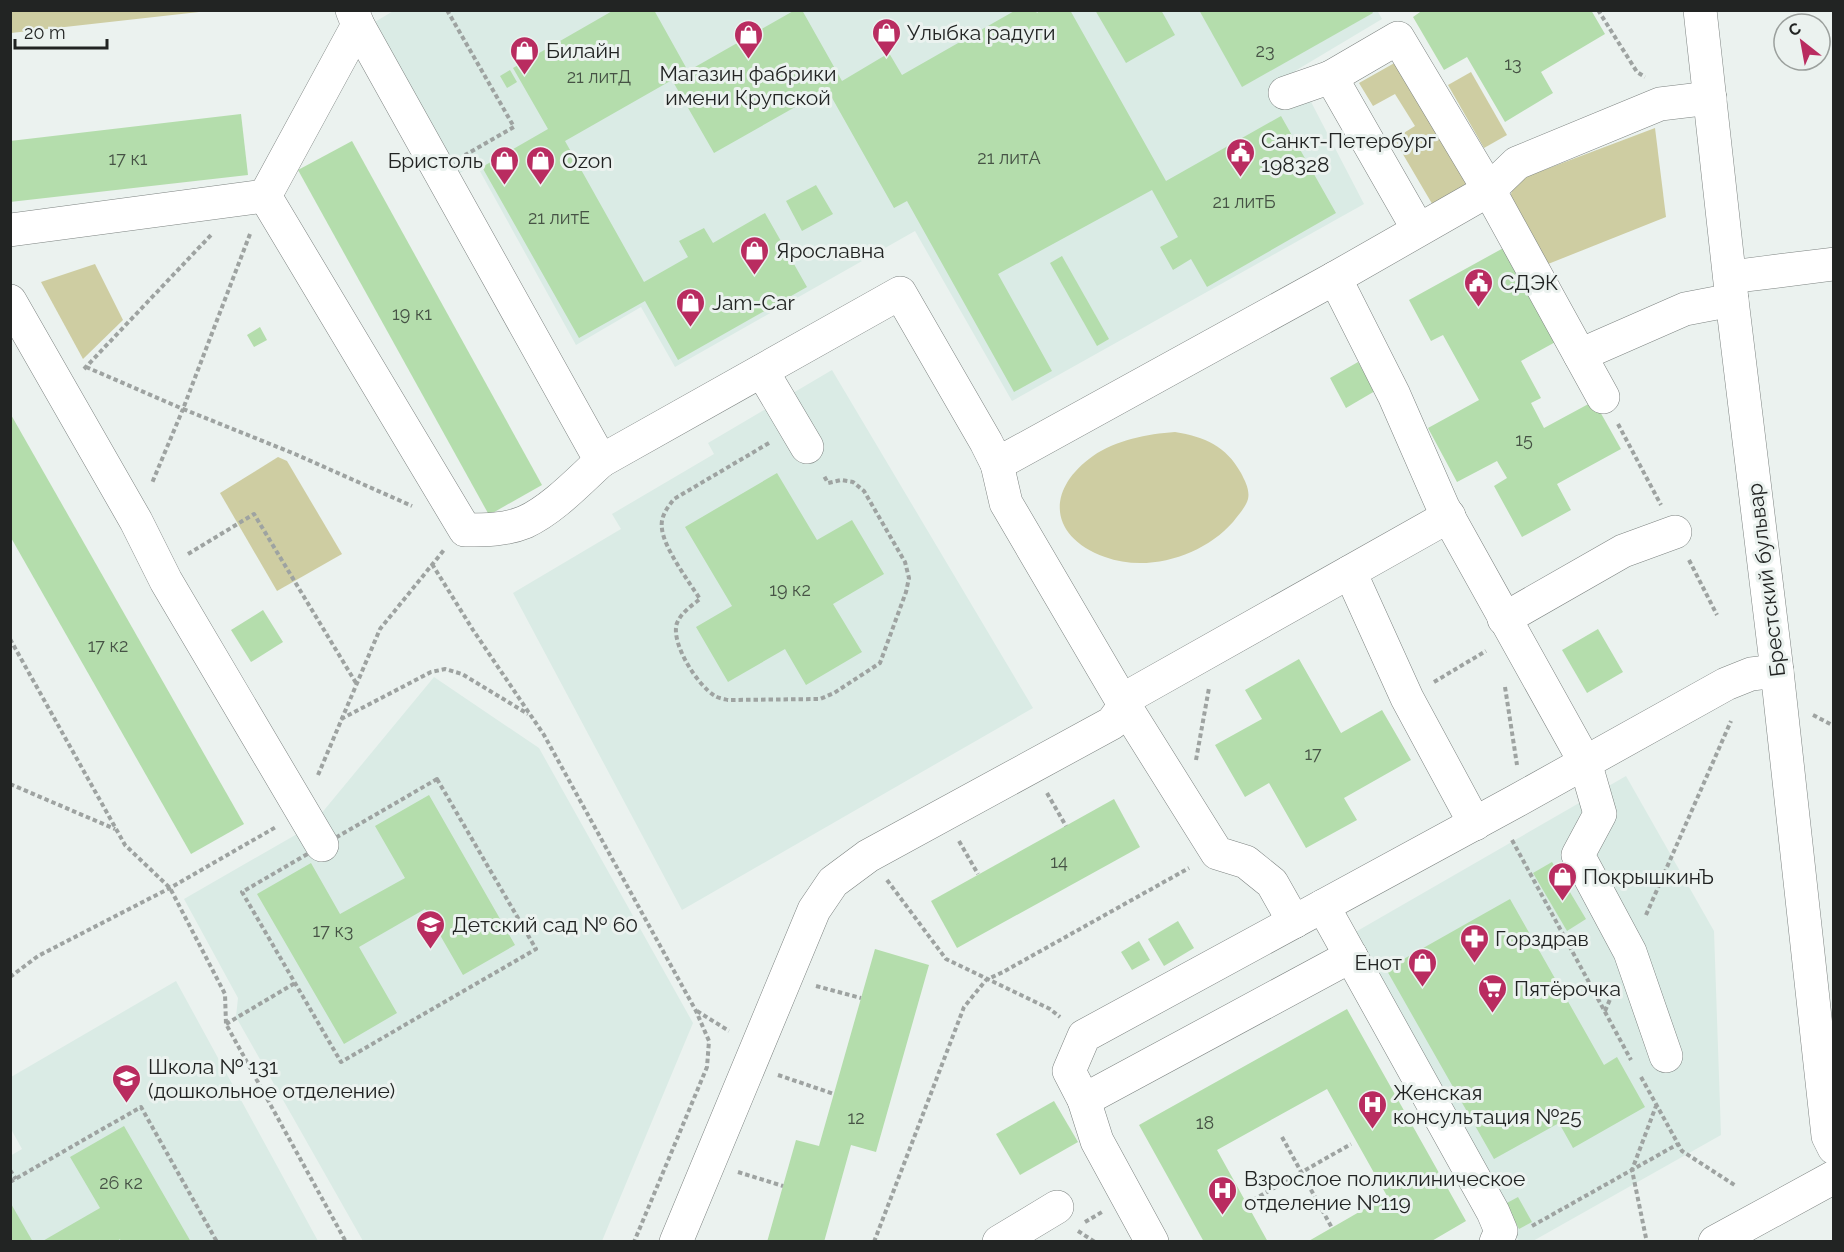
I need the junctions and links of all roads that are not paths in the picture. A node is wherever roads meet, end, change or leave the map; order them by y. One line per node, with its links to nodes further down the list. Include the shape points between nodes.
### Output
1 (1700, 10): 5 (street, Брестский бульвар)
2 (355, 18): 7 (street); 18 (street)
3 (1331, 77): 4 (street); 6 (street, via 1398,38); 8 (street)
4 (1285, 93)
5 (1710, 98): 6 (street, via 1660,104 1517,163); 12 (street, Брестский бульвар)
6 (1488, 190): 8 (street); 14 (street)
7 (265, 196): 9 (street); 18 (street, via 465,530 490,530 525,521 560,499)
8 (1418, 229): 11 (street)
9 (10, 230)
10 (1833, 264): 12 (street)
11 (1335, 278): 19 (street); 20 (street, via 1394,394)
12 (1731, 288): 14 (street); 24 (street, Брестский бульвар)
13 (10, 301): 28 (street)
14 (1580, 355): 16 (street)
15 (762, 371): 17 (street); 18 (street); 19 (street, via 900,293)
16 (1603, 398)
17 (801, 437)
18 (601, 461)
19 (997, 464): 25 (street, via 1006,503)
20 (1449, 516): 22 (street); 23 (street)
21 (1675, 532): 23 (street, via 1623,551)
22 (1350, 572): 25 (street, via 1133,694); 27 (street, via 1407,698)
23 (1509, 627): 26 (street)
24 (1777, 671): 26 (street, via 1751,674 1726,684); 34 (street, Брестский бульвар, via 1828,1136)
25 (1125, 706): 30 (street, via 1216,853 1246,862 1272,883); 38 (street, via 1112,723 868,856 833,882 814,910)
26 (1585, 762): 27 (street); 32 (street, via 1600,814 1578,855 1630,952)
27 (1486, 818): 29 (street)
28 (322, 845)
29 (1323, 906): 30 (street); 31 (street)
30 (1294, 922): 33 (street, via 1084,1036 1069,1071)
31 (1351, 956): 33 (street); 37 (street, via 1493,1212)
32 (1666, 1056)
33 (1084, 1100): 40 (street, via 1097,1141)
34 (1833, 1148)
35 (1833, 1177): 41 (street)
36 (1057, 1207): 39 (street)
37 (1498, 1236)
38 (675, 1242)
39 (999, 1242)
40 (1152, 1242)
41 (1715, 1242)

